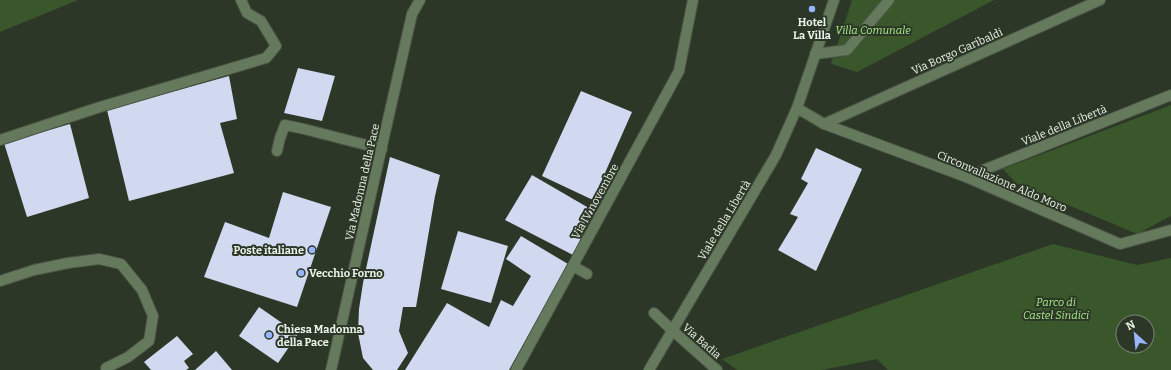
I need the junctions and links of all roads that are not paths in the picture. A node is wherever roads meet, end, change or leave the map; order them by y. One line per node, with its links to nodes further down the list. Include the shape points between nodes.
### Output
1 (241, 0): 11 (street, via 247,13 261,21 276,46 266,58)
2 (420, 0): 12 (street, Via Madonna della Pace, via 412,14)
3 (693, 0): 16 (street, Via IV novembre, via 680,71)
4 (834, 0): 7 (street, Viale della Libertà)
5 (889, 0): 7 (street, via 847,50)
6 (1100, 0): 10 (street, Via Borgo Garibaldi)
7 (815, 54): 9 (street, Viale della Libertà)
8 (1171, 94): 14 (street, Viale della Libertà)
9 (797, 108): 10 (street); 20 (street, Viale della Libertà, via 776,155)
10 (824, 124): 14 (street, Circonvallazione Aldo Moro)
11 (0, 140)
12 (382, 149): 13 (street, via 285,125); 22 (street, Via Madonna della Pace)
13 (277, 152)
14 (966, 177): 15 (street, Circonvallazione Aldo Moro, via 1120,244)
15 (1171, 230)
16 (573, 266): 17 (street); 23 (street, Via IV novembre)
17 (587, 274)
18 (0, 281): 21 (street, via 68,263 99,259 121,264 142,290 153,316 149,341 128,357)
19 (654, 313): 20 (street, Via Badia)
20 (672, 330): 24 (street, Viale della Libertà); 25 (street, Via Badia)
21 (106, 368)
22 (331, 370)
23 (516, 370)
24 (649, 370)
25 (717, 370)

